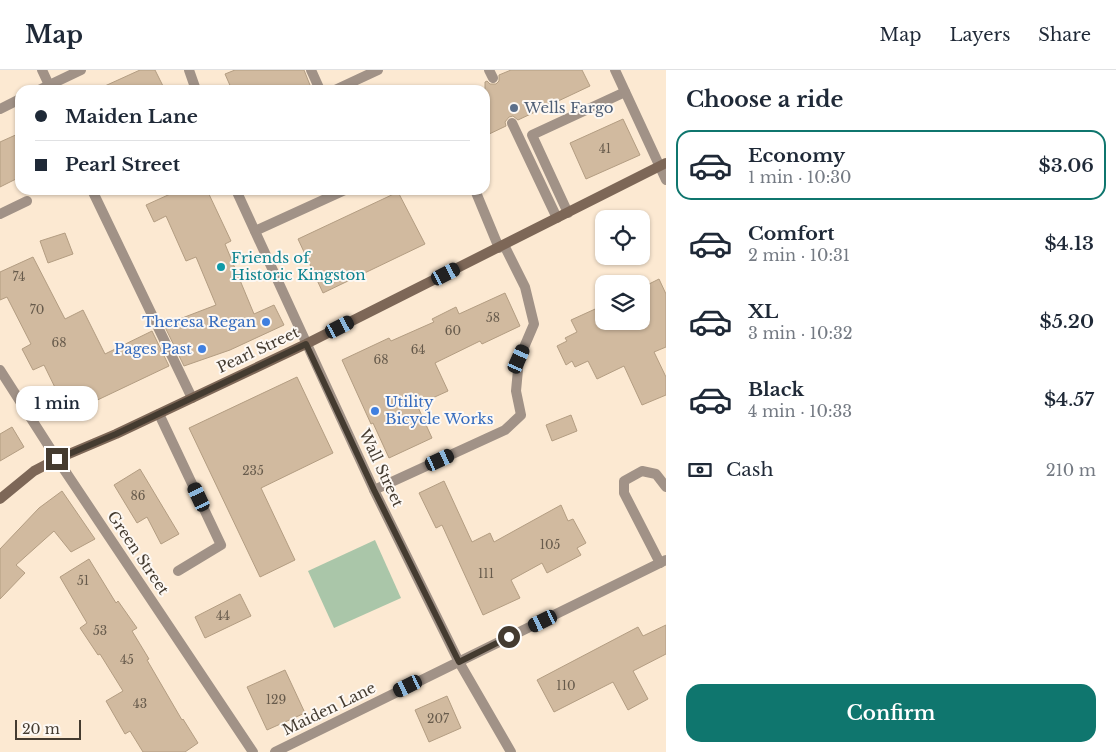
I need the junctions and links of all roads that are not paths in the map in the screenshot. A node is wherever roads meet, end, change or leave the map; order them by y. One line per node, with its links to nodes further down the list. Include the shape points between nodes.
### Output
1 (42, 70): 7 (street)
2 (80, 70): 8 (street)
3 (189, 70): 9 (street)
4 (311, 70): 10 (street)
5 (378, 70): 11 (street)
6 (615, 70): 12 (street)
7 (44, 85)
8 (50, 85)
9 (194, 85)
10 (318, 85)
11 (346, 85)
12 (625, 92): 16 (street); 23 (street, via 532,135)
13 (15, 102): 14 (street)
14 (0, 109)
15 (512, 123): 25 (street)
16 (663, 165): 17 (street); 23 (main road, Pearl Street)
17 (666, 180)
18 (94, 195): 30 (street)
19 (238, 195): 26 (street, Wall Street)
20 (333, 195): 26 (street)
21 (477, 195): 27 (street)
22 (27, 201): 24 (street)
23 (568, 213): 25 (main road, Pearl Street)
24 (0, 214)
25 (557, 218): 27 (main road, Pearl Street)
26 (255, 231): 28 (street, Wall Street)
27 (502, 246): 28 (main road, Pearl Street); 34 (street, via 525,287 534,324 519,359 516,391 521,415 505,430)
28 (306, 344): 30 (main road, Pearl Street); 34 (street, Wall Street)
29 (0, 370): 32 (street, Green Street)
30 (192, 398): 31 (main road, Pearl Street)
31 (159, 414): 32 (main road, Pearl Street); 37 (street, via 221,545)
32 (57, 459): 35 (main road, Pearl Street, via 34,472); 39 (street, Green Street)
33 (666, 487): 36 (street, via 656,474 642,472 624,481 624,493)
34 (374, 490): 38 (street, Wall Street)
35 (0, 499)
36 (663, 562): 38 (street, Maiden Lane)
37 (178, 571)
38 (459, 662): 40 (street, Maiden Lane); 41 (street, Wall Street)
39 (252, 752)
40 (275, 752)
41 (511, 752)

